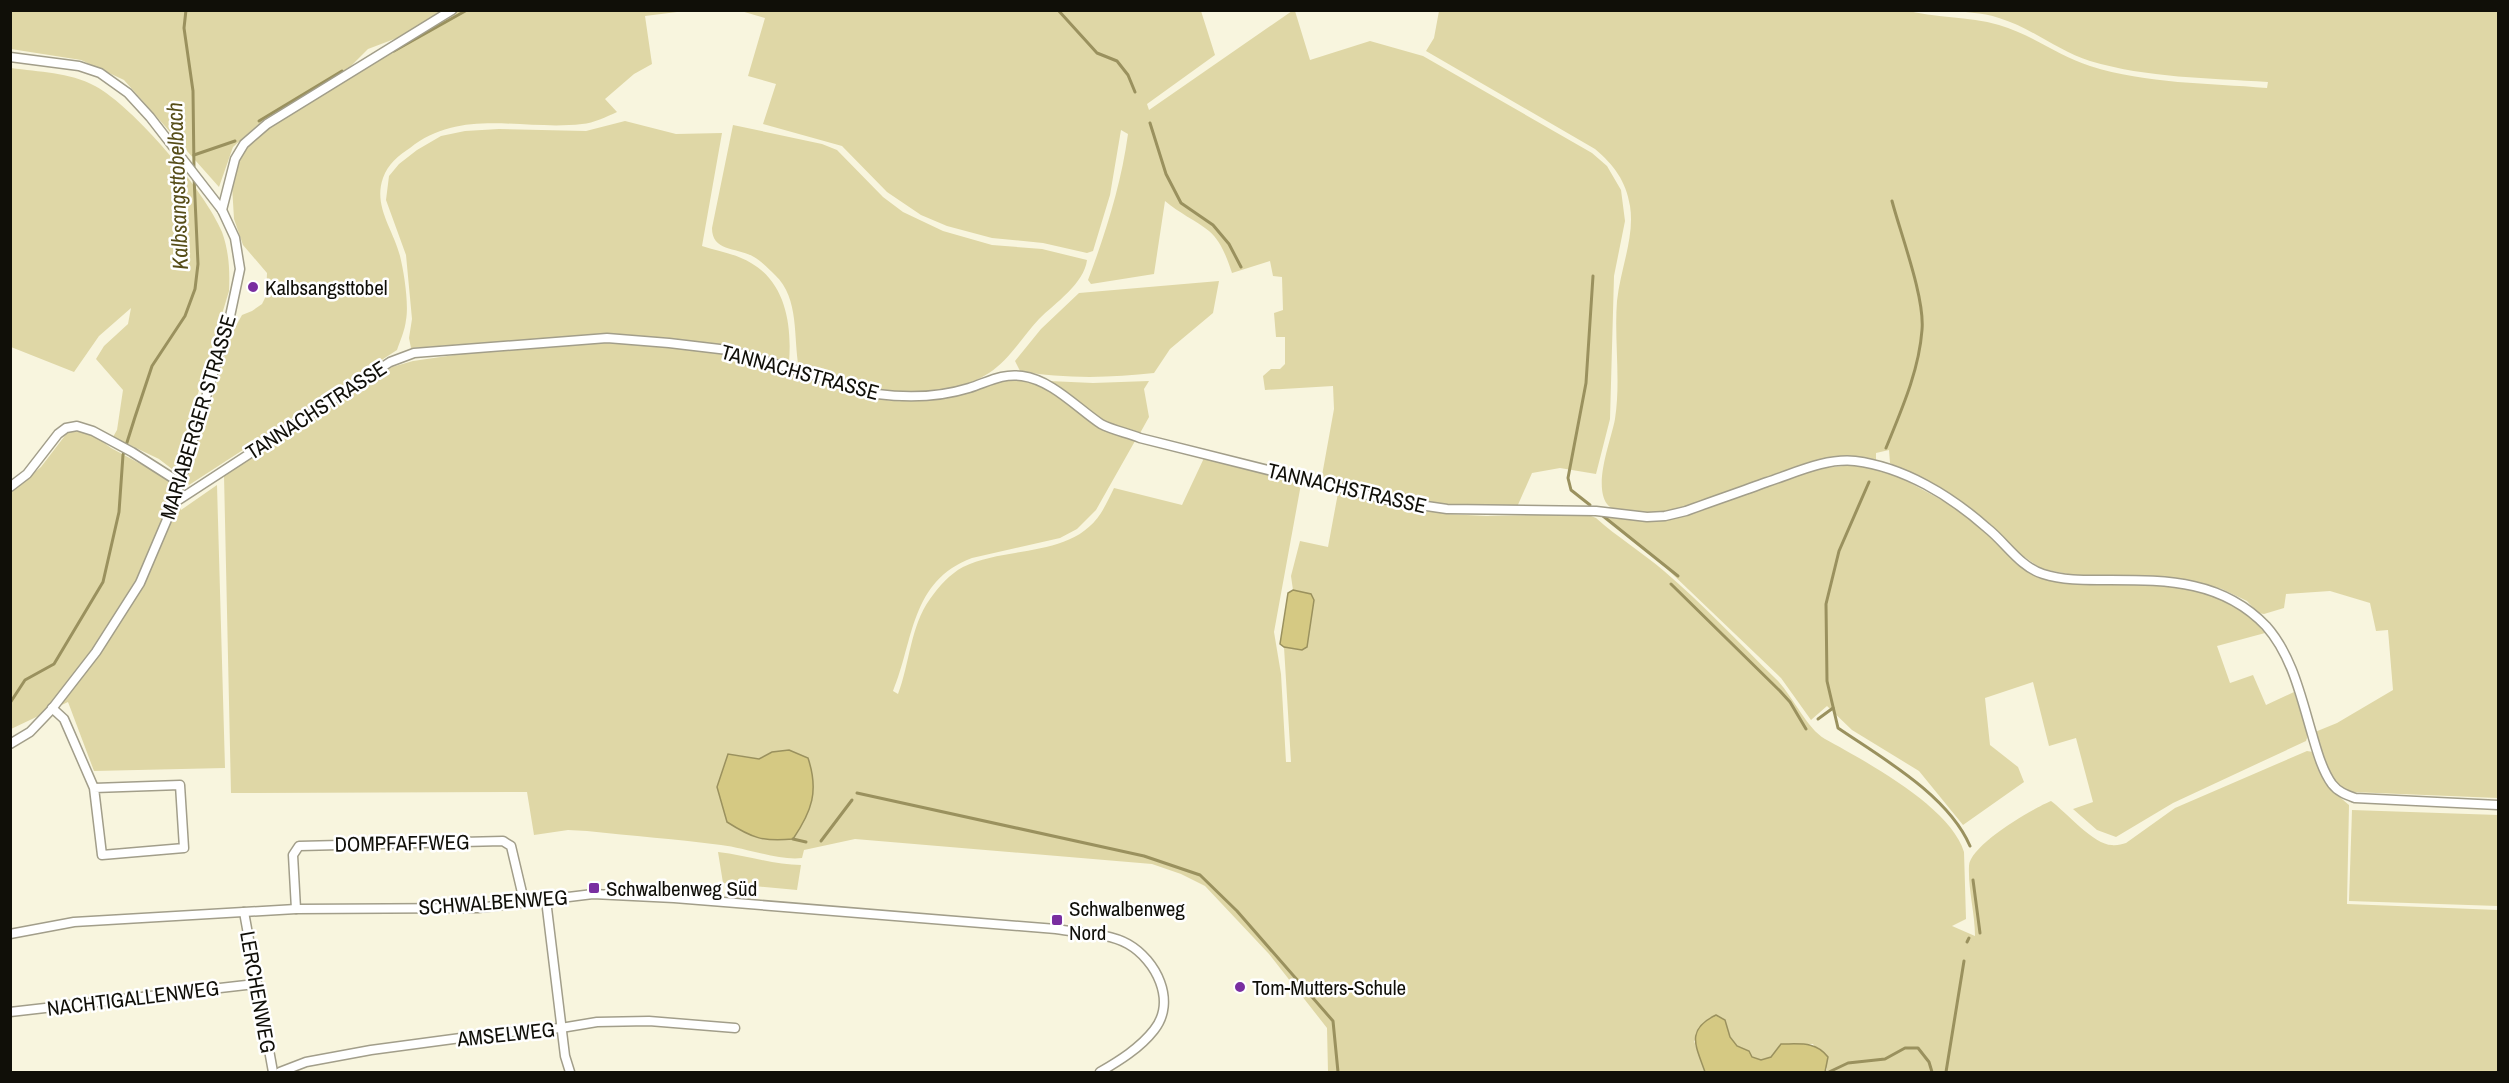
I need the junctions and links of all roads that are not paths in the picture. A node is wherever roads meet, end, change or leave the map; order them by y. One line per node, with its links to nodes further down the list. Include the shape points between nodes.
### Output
1 (452, 10): 3 (street, via 267,124 244,144 235,159)
2 (10, 57): 3 (street, MARIABERGER STRASSE, via 79,66 100,73 128,93)
3 (222, 210): 4 (street, MARIABERGER STRASSE, via 239,251 238,289)
4 (179, 482): 5 (street, via 132,452 76,426 58,434 27,474); 6 (street, MARIABERGER STRASSE)
5 (10, 487)
6 (174, 503): 7 (street, MARIABERGER STRASSE, via 140,583 96,652); 10 (street, TANNACHSTRASSE, via 402,356 607,338 728,350 877,394 901,397 968,388 998,376 1023,376 1055,391 1103,425 1140,438 1392,501 1447,509 1665,516 1816,465 1852,461 1902,474 1950,500 2040,573 2080,580 2176,582 2219,592 2240,603 2281,646 2299,688 2323,767 2333,785 2346,795)
7 (52, 708): 8 (street, MARIABERGER STRASSE, via 30,732); 9 (street, via 64,719)
8 (10, 744)
9 (94, 788): 9 (street, via 180,785 184,848 102,855)
10 (2499, 805)
11 (546, 900): 12 (street, SCHWALBENWEG); 18 (street); 23 (street, SCHWALBENWEG, via 593,894 674,898 1056,929 1113,939 1128,944 1154,967 1162,983 1163,1006 1155,1030)
12 (524, 901): 13 (street, SCHWALBENWEG, via 478,908); 13 (street, DOMPFAFFWEG, via 512,846 503,841 299,846 293,855)
13 (296, 909): 14 (street, SCHWALBENWEG)
14 (244, 912): 15 (street, SCHWALBENWEG, via 74,922); 16 (street, LERCHENWEG)
15 (10, 934)
16 (255, 984): 17 (street, NACHTIGALLENWEG); 20 (street, LERCHENWEG)
17 (10, 1012)
18 (561, 1028): 19 (street, AMSELWEG, via 638,1021); 21 (street, AMSELWEG, via 371,1050 306,1062); 22 (street)
19 (735, 1028)
20 (273, 1072)
21 (280, 1072)
22 (570, 1072)
23 (1100, 1072)

